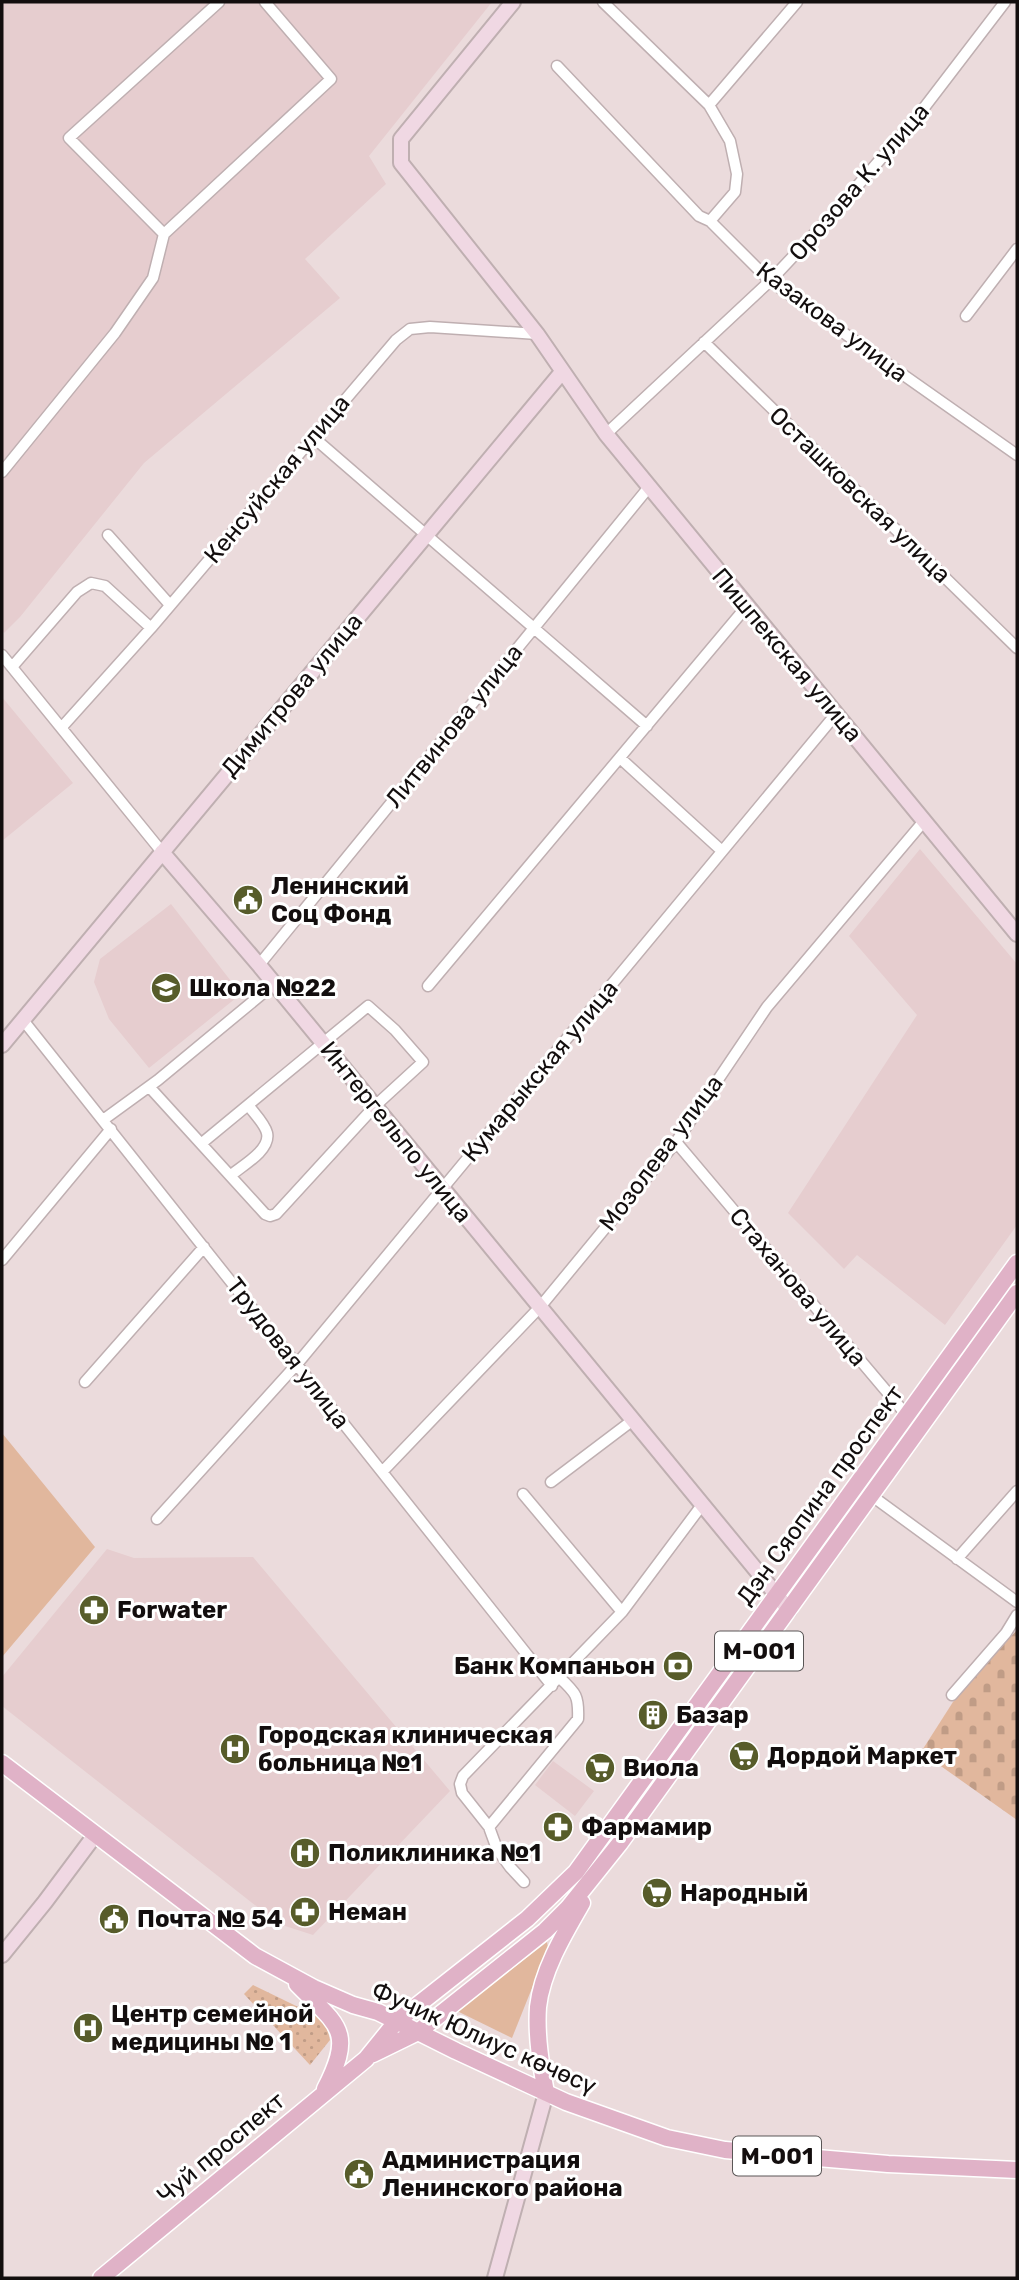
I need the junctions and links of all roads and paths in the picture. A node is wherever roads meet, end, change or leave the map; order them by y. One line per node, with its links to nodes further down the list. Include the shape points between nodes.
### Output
1 (219, 2): 10 (street, via 69,138)
2 (265, 2): 10 (street, via 331,79)
3 (513, 2): 14 (street, Пишпекская улица, via 401,139 401,163)
4 (603, 2): 8 (street)
5 (797, 2): 8 (street)
6 (1004, 2): 12 (street, Орозова К. улица, via 917,117)
7 (557, 66): 9 (street, Казакова улица, via 699,216)
8 (709, 105): 9 (street, via 730,141 737,174 735,191)
9 (710, 221): 12 (street, Казакова улица)
10 (164, 234): 20 (street, via 153,278 115,333)
11 (1017, 249): 13 (street)
12 (770, 281): 15 (street, Орозова К. улица); 19 (street, Казакова улица)
13 (965, 316)
14 (537, 334): 16 (street, Пишпекская улица); 18 (street, Кенсуйская улица, via 410,329)
15 (704, 342): 17 (street, Орозова К. улица); 28 (street, Осташковская улица)
16 (562, 372): 17 (street, Пишпекская улица); 23 (street, Димитрова улица)
17 (606, 434): 21 (street, Пишпекская улица)
18 (313, 437): 23 (street); 24 (street, Кенсуйская улица)
19 (1017, 456)
20 (2, 472)
21 (649, 487): 25 (street, Пишпекская улица); 27 (street, Литвинова улица)
22 (108, 535): 24 (street)
23 (425, 535): 27 (street); 37 (street, Димитрова улица)
24 (170, 605): 26 (street, Кенсуйская улица)
25 (747, 606): 31 (street, Пишпекская улица); 32 (street)
26 (151, 628): 30 (street, via 105,586 91,583 77,592); 33 (street, Кенсуйская улица)
27 (534, 628): 32 (street); 39 (street, Литвинова улица)
28 (1017, 648)
29 (2, 654): 30 (street, Интергельпо улица)
30 (12, 667): 33 (street, Интергельпо улица)
31 (836, 714): 35 (street, Пишпекская улица); 36 (street, Кумарыкская улица)
32 (647, 726): 34 (street)
33 (62, 727): 37 (street, Интергельпо улица)
34 (620, 758): 36 (street); 41 (street)
35 (924, 821): 38 (street, Пишпекская улица); 50 (street, Мозолева улица, via 767,1007)
36 (722, 851): 53 (street, Кумарыкская улица)
37 (162, 852): 39 (street, Интергельпо улица); 42 (street, Димитрова улица)
38 (1017, 934)
39 (259, 965): 40 (street, Интергельпо улица)
40 (274, 984): 43 (street, Интергельпо улица); 48 (street)
41 (428, 986)
42 (23, 1020): 44 (street, Димитрова улица); 48 (street, Трудовая улица)
43 (322, 1043): 46 (street); 47 (street, Интергельпо улица); 47 (street, via 368,1006 423,1062)
44 (2, 1045)
45 (153, 1091): 51 (street)
46 (247, 1105): 51 (street); 52 (street, via 267,1132 267,1140)
47 (374, 1106): 52 (street, via 276,1214 265,1214); 53 (street, Интергельпо улица)
48 (103, 1120): 49 (street, Трудовая улица)
49 (111, 1129): 54 (street, Трудовая улица); 55 (street)
50 (676, 1142): 58 (street, Мозолева улица); 61 (street, Стаханова улица)
51 (202, 1143): 52 (street)
52 (231, 1175)
53 (443, 1189): 58 (street, Интергельпо улица); 59 (street, Кумарыкская улица)
54 (204, 1247): 59 (street, Трудовая улица); 60 (street)
55 (2, 1260)
56 (1017, 1263): 61 (main road, Дэн Сяопина проспект / M-001)
57 (1017, 1293): 63 (main road, Дэн Сяопина проспект / M-001)
58 (540, 1307): 62 (street, Интергельпо улица); 64 (street, Мозолева улица)
59 (297, 1364): 64 (street, Трудовая улица); 70 (street, Кумарыкская улица)
60 (85, 1382)
61 (907, 1415): 63 (street, Стаханова улица); 72 (main road, Дэн Сяопина проспект / M-001)
62 (633, 1420): 65 (street); 69 (street, Интергельпо улица)
63 (920, 1432): 68 (main road, Дэн Сяопина проспект / M-001)
64 (382, 1472): 78 (street, Трудовая улица)
65 (551, 1482)
66 (1017, 1491): 71 (street)
67 (523, 1494): 75 (street)
68 (872, 1496): 71 (street); 74 (main road, Дэн Сяопина проспект / M-001)
69 (702, 1505): 72 (street, Интергельпо улица); 75 (street)
70 (157, 1519)
71 (957, 1559): 73 (street)
72 (775, 1595): 74 (street, Интергельпо улица); 87 (main road, Дэн Сяопина проспект / M-001, via 576,1872 527,1920)
73 (1017, 1602)
74 (789, 1610): 83 (main road, Дэн Сяопина проспект / M-001)
75 (622, 1612): 77 (street)
76 (1017, 1615): 79 (street)
77 (560, 1678): 78 (street); 81 (street, via 576,1693 578,1719)
78 (552, 1686): 81 (street, via 463,1776 462,1793)
79 (951, 1695)
80 (2, 1763): 82 (main road, Фучик Юлиус көчөсү)
81 (489, 1827): 84 (street, via 497,1849)
82 (95, 1835): 85 (street); 86 (main road, Фучик Юлиус көчөсү, via 255,1956)
83 (600, 1870): 88 (main road, Дэн Сяопина проспект / M-001, via 545,1931); 91 (main road, via 560,1944 541,1993 538,2042)
84 (524, 1882)
85 (2, 1955)
86 (288, 1975): 87 (main road, Фучик Юлиус көчөсү); 90 (main road, via 332,2020 341,2040 338,2062)
87 (396, 2022): 88 (main road, Фучик Юлиус көчөсү / М-001); 89 (main road, Чуй проспект)
88 (418, 2032): 89 (main road, Чуй проспект); 91 (main road, Фучик Юлиус көчөсү / М-001)
89 (371, 2055): 90 (main road, Чуй проспект)
90 (323, 2093): 93 (main road, Чуй проспект)
91 (546, 2093): 92 (main road, Фучик Юлиус көчөсү / М-001, via 667,2138 725,2150); 94 (street)
92 (1017, 2169)
93 (101, 2278)
94 (495, 2278)

